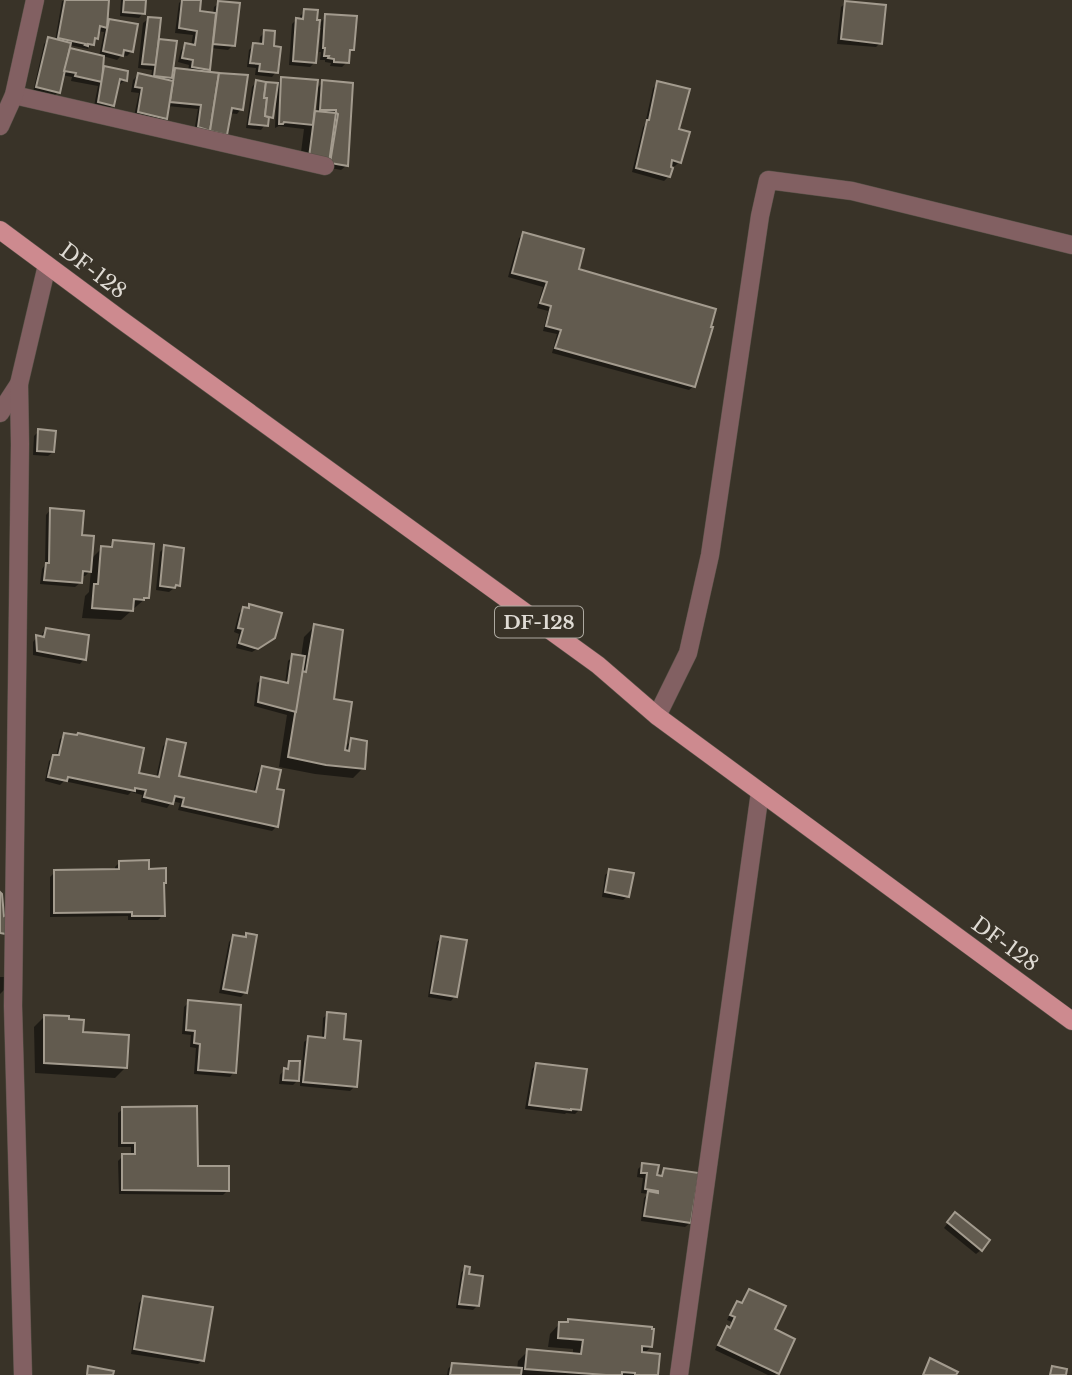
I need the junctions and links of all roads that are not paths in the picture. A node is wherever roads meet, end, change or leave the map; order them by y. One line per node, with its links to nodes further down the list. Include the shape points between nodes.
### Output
1 (35, 0): 2 (street)
2 (15, 95): 3 (street); 4 (street)
3 (0, 126)
4 (325, 166)
5 (0, 230): 7 (main road, DF-128 / DF-128)
6 (1072, 245): 10 (street, via 852,191 768,180 710,555 688,653)
7 (47, 265): 8 (street); 10 (main road, DF-128 / DF-128, via 598,665)
8 (19, 383): 9 (street); 13 (street, via 13,1006)
9 (0, 413)
10 (657, 716): 11 (main road, DF-128 / DF-128)
11 (760, 792): 12 (main road, DF-128 / DF-128); 14 (street)
12 (1072, 1021)
13 (23, 1375)
14 (679, 1375)

